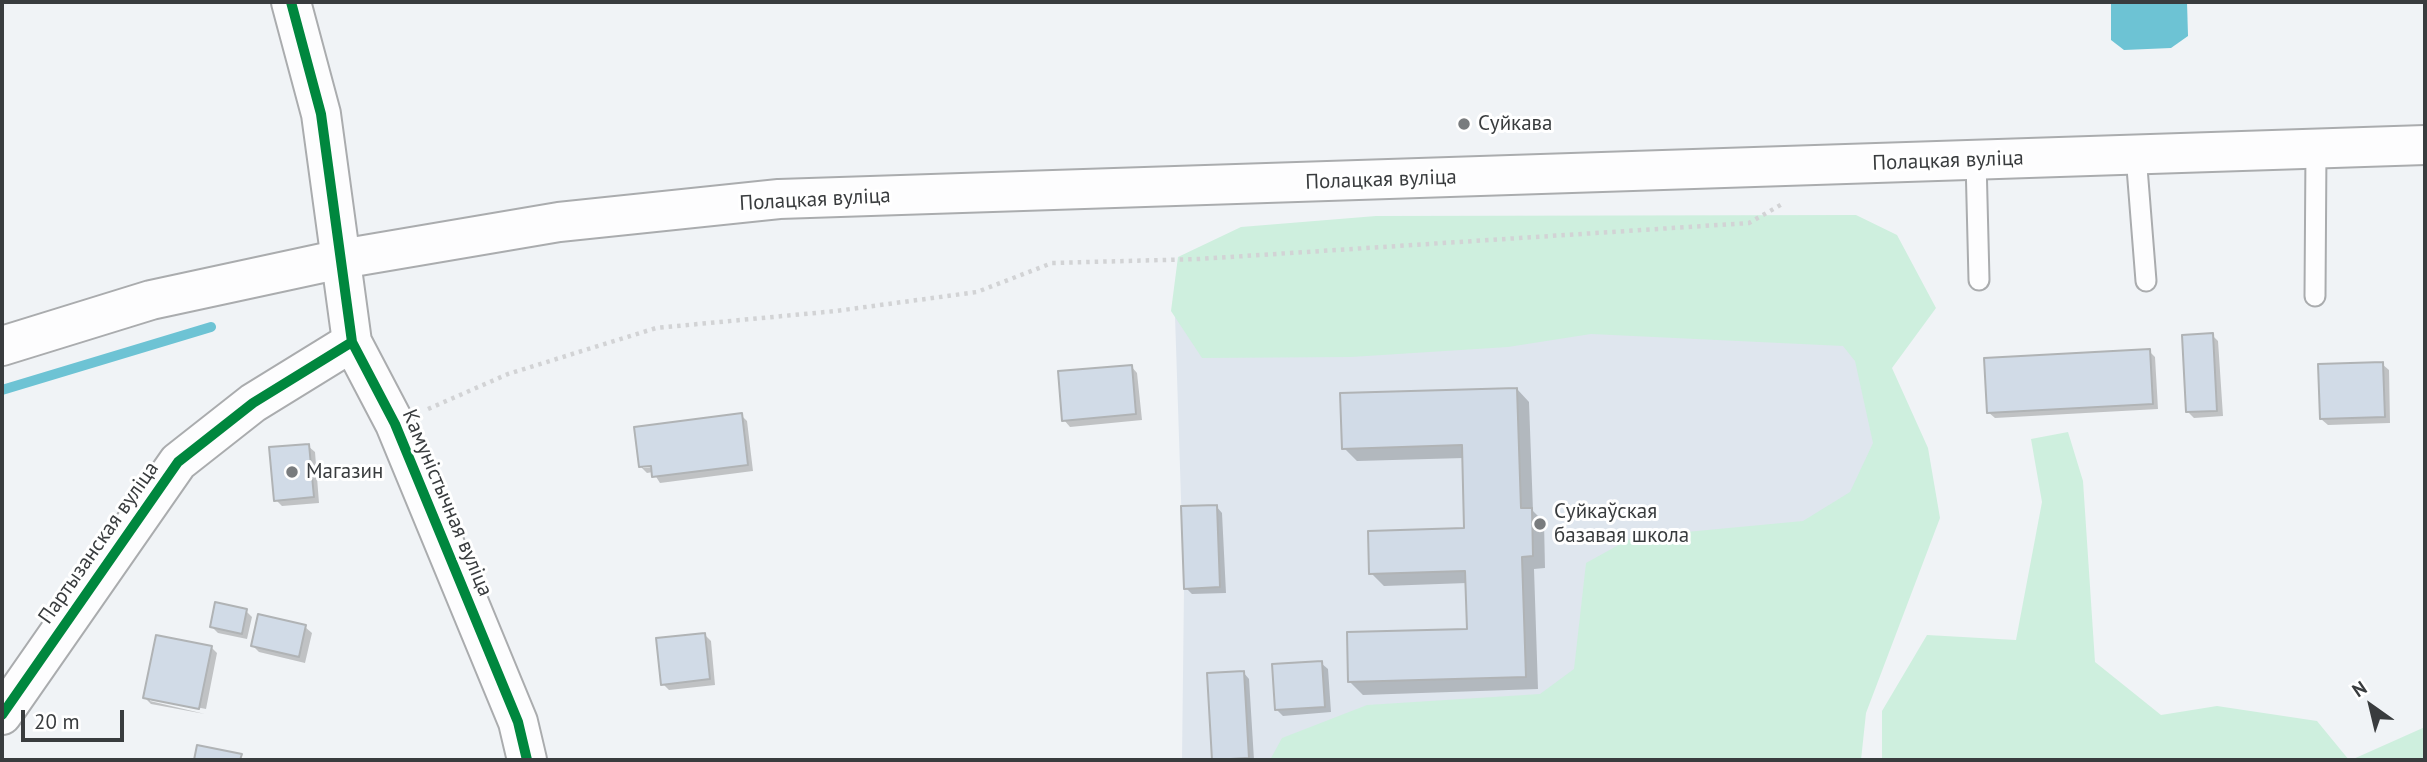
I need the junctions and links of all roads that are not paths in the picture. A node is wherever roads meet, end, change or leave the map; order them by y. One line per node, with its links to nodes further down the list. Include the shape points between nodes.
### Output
1 (291, 2): 6 (main road, Камуністычная вуліца, via 321,114)
2 (2425, 145): 3 (main road, Полацкая вуліца)
3 (2316, 149): 4 (main road, Полацкая вуліца); 9 (lane)
4 (2136, 155): 5 (main road, Полацкая вуліца); 8 (lane)
5 (1976, 160): 6 (main road, Полацкая вуліца, via 779,199 559,222); 7 (lane)
6 (341, 259): 10 (main road, Камуністычная вуліца); 11 (main road, Полацкая вуліца, via 151,300)
7 (1979, 280)
8 (2147, 281)
9 (2315, 296)
10 (352, 342): 12 (main road, Партызанская вуліца, via 253,404 178,462); 13 (main road, Камуністычная вуліца, via 395,424 517,722)
11 (2, 346)
12 (2, 715)
13 (527, 760)

